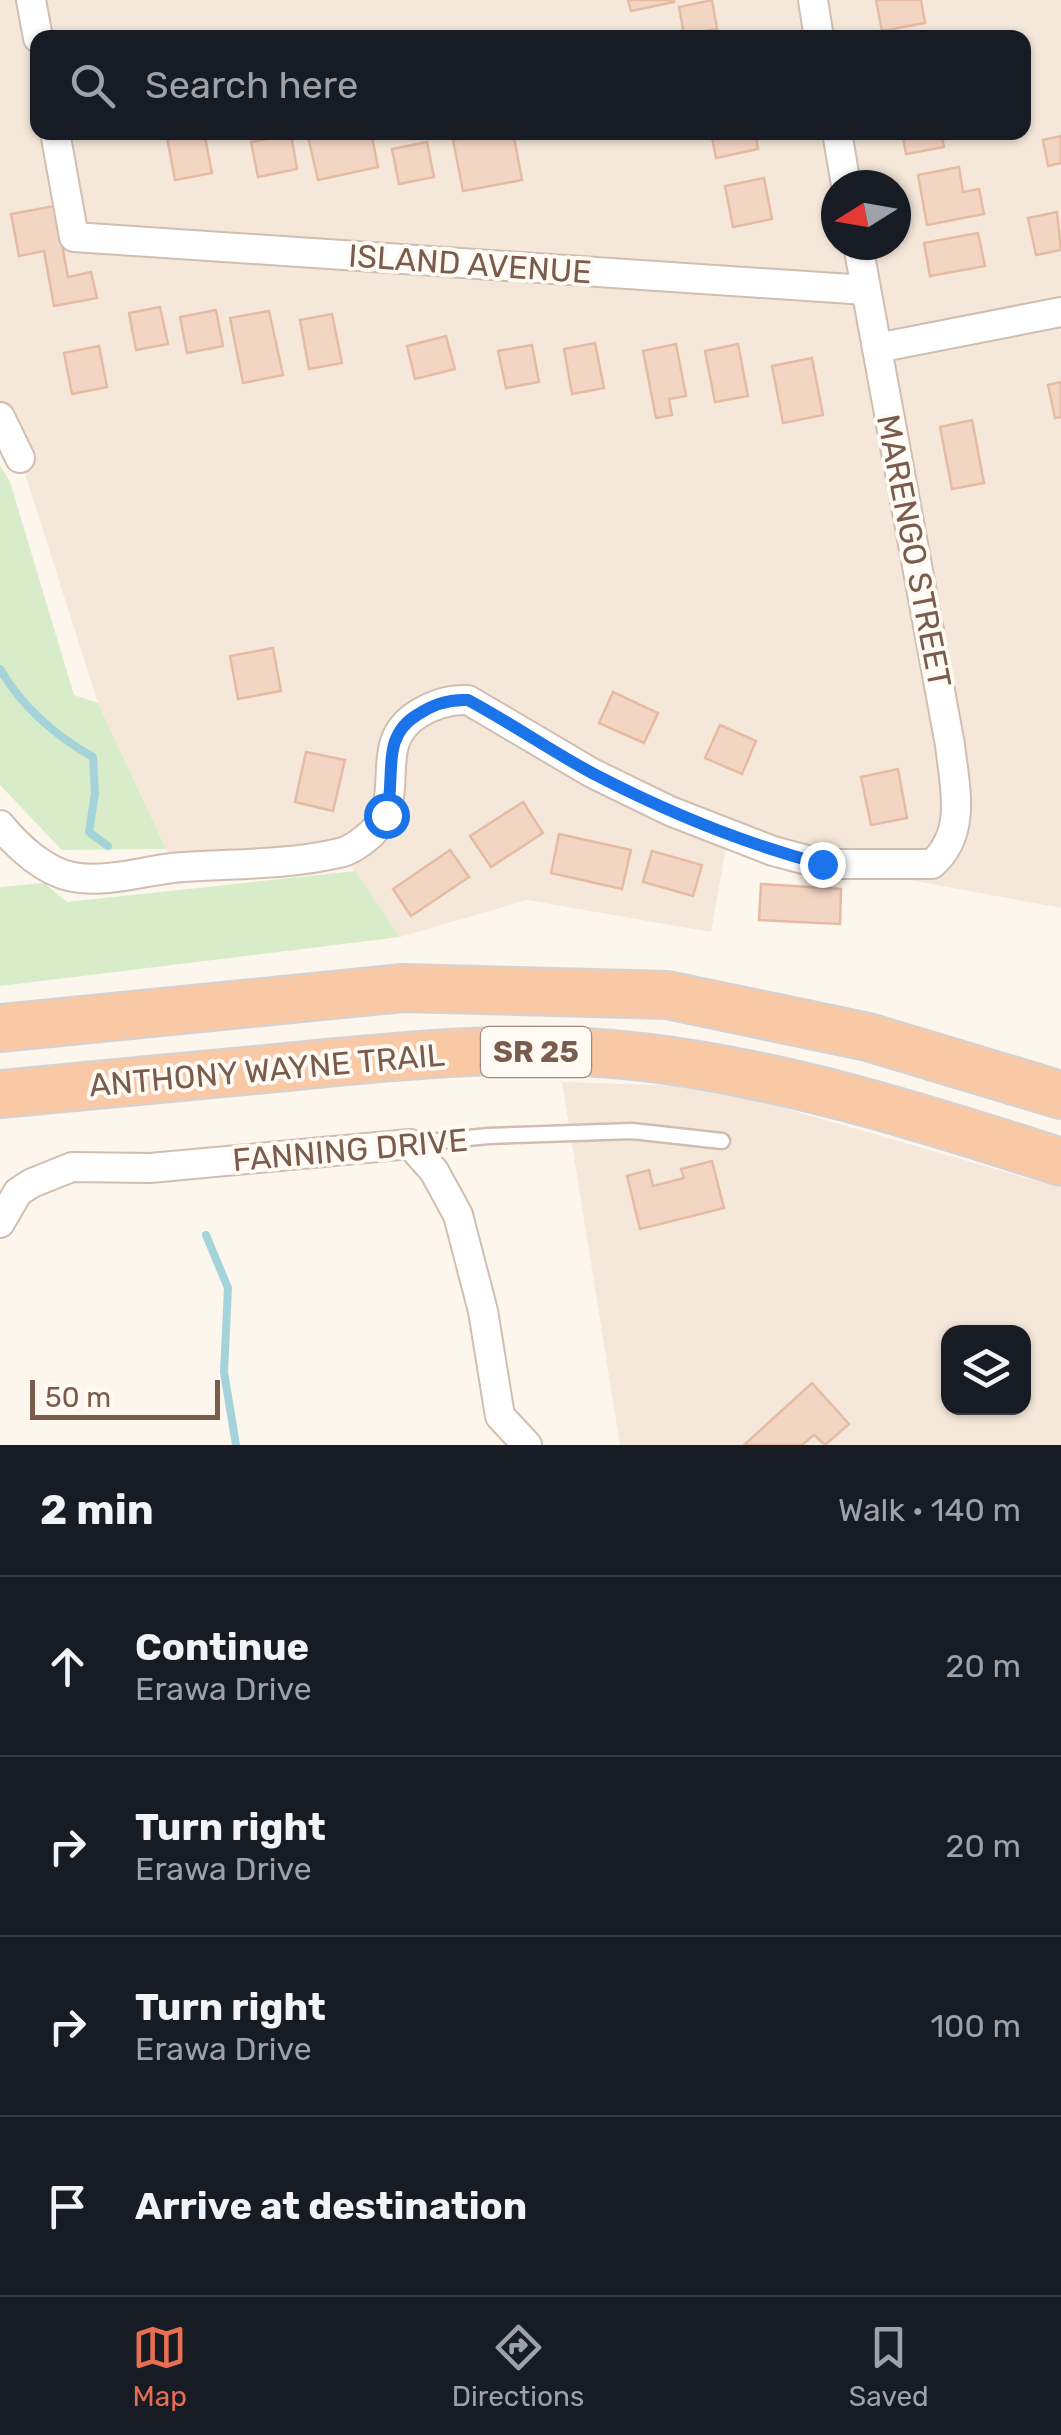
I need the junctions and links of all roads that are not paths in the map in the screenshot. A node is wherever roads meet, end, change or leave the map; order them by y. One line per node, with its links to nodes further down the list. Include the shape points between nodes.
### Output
1 (32, 0): 3 (street)
2 (812, 0): 4 (street)
3 (37, 30)
4 (818, 30)
5 (57, 140): 9 (street, ISLAND AVENUE, via 74,238)
6 (838, 140): 7 (street)
7 (843, 170)
8 (861, 260): 9 (street, MARENGO STREET)
9 (866, 290): 11 (street, MARENGO STREET)
10 (1061, 312): 11 (street)
11 (877, 348): 14 (street, MARENGO STREET, via 950,746 956,827 932,864 822,864 773,851 670,811 468,700 454,699 404,722 392,743 386,815 342,853 73,877 28,854)
12 (0, 417): 13 (street)
13 (20, 458)
14 (0, 825)
15 (0, 1028): 17 (highway, ANTHONY WAYNE TRAIL / SR 25, via 403,988 667,995 868,1036)
16 (0, 1094): 20 (highway, ANTHONY WAYNE TRAIL / SR 25, via 411,1054 640,1057 752,1074)
17 (1061, 1095)
18 (722, 1141): 19 (lane, FANNING DRIVE, via 632,1131)
19 (410, 1144): 21 (street, FANNING DRIVE, via 150,1168 72,1168 18,1192); 22 (street, via 458,1215 500,1416)
20 (1061, 1162)
21 (0, 1222)
22 (527, 1445)

